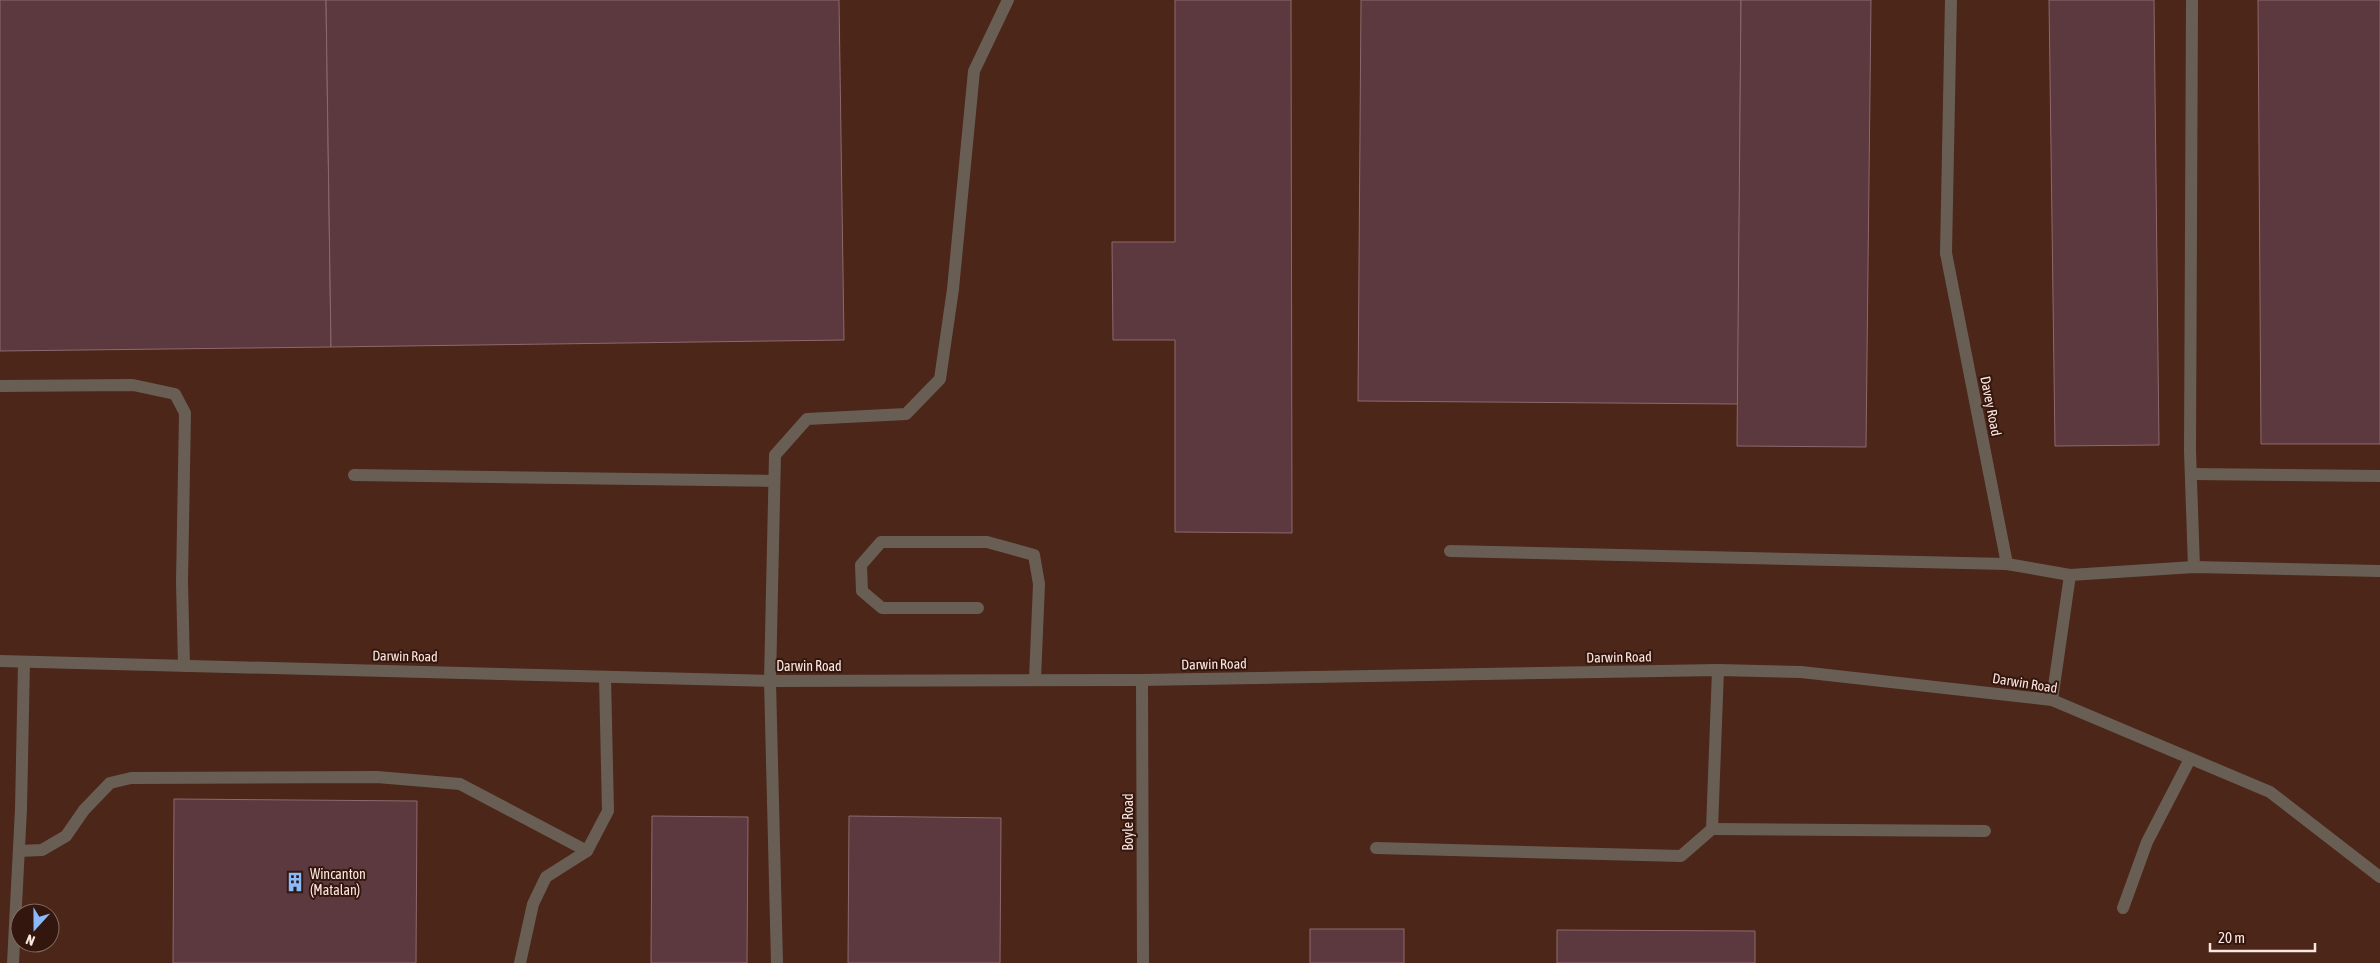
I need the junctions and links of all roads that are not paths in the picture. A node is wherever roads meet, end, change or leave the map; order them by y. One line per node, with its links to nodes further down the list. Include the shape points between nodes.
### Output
1 (1008, 0): 8 (street, via 974,71 953,289 940,379 906,414 807,419 775,455)
2 (1951, 0): 10 (street, Davey Road, via 1946,253)
3 (2192, 0): 5 (street)
4 (0, 386): 17 (street, via 133,385 175,394 185,413)
5 (2191, 474): 7 (street); 11 (street)
6 (354, 475): 8 (street)
7 (2380, 476)
8 (774, 481): 22 (street)
9 (1450, 551): 10 (street)
10 (2007, 564): 13 (street)
11 (2194, 567): 12 (street); 13 (street)
12 (2380, 571)
13 (2070, 574): 23 (street)
14 (978, 608): 20 (street, via 882,608 862,591 861,565 881,542 988,542 1034,554 1039,584)
15 (0, 661): 16 (street, Darwin Road)
16 (24, 662): 17 (street, Darwin Road); 28 (street)
17 (184, 666): 19 (street, Darwin Road)
18 (1718, 670): 21 (street, Darwin Road); 23 (street, Darwin Road, via 1801,672); 25 (street)
19 (605, 677): 22 (street, Darwin Road); 29 (street, via 608,812)
20 (1035, 679): 21 (street, Darwin Road); 22 (street, Darwin Road)
21 (1142, 680): 35 (street, Boyle Road)
22 (770, 681): 34 (street)
23 (2052, 700): 24 (street, Darwin Road)
24 (2190, 758): 30 (street, Darwin Road, via 2270,792); 31 (street, via 2147,842)
25 (1712, 829): 26 (street); 27 (street, via 1681,856)
26 (1985, 831)
27 (1376, 848)
28 (19, 852): 29 (street, via 42,850 66,836 84,810 110,783 131,778 377,776 460,784); 32 (street)
29 (587, 852): 33 (street, via 546,876 533,904)
30 (2380, 877)
31 (2123, 908)
32 (13, 963)
33 (520, 963)
34 (776, 963)
35 (1144, 963)

